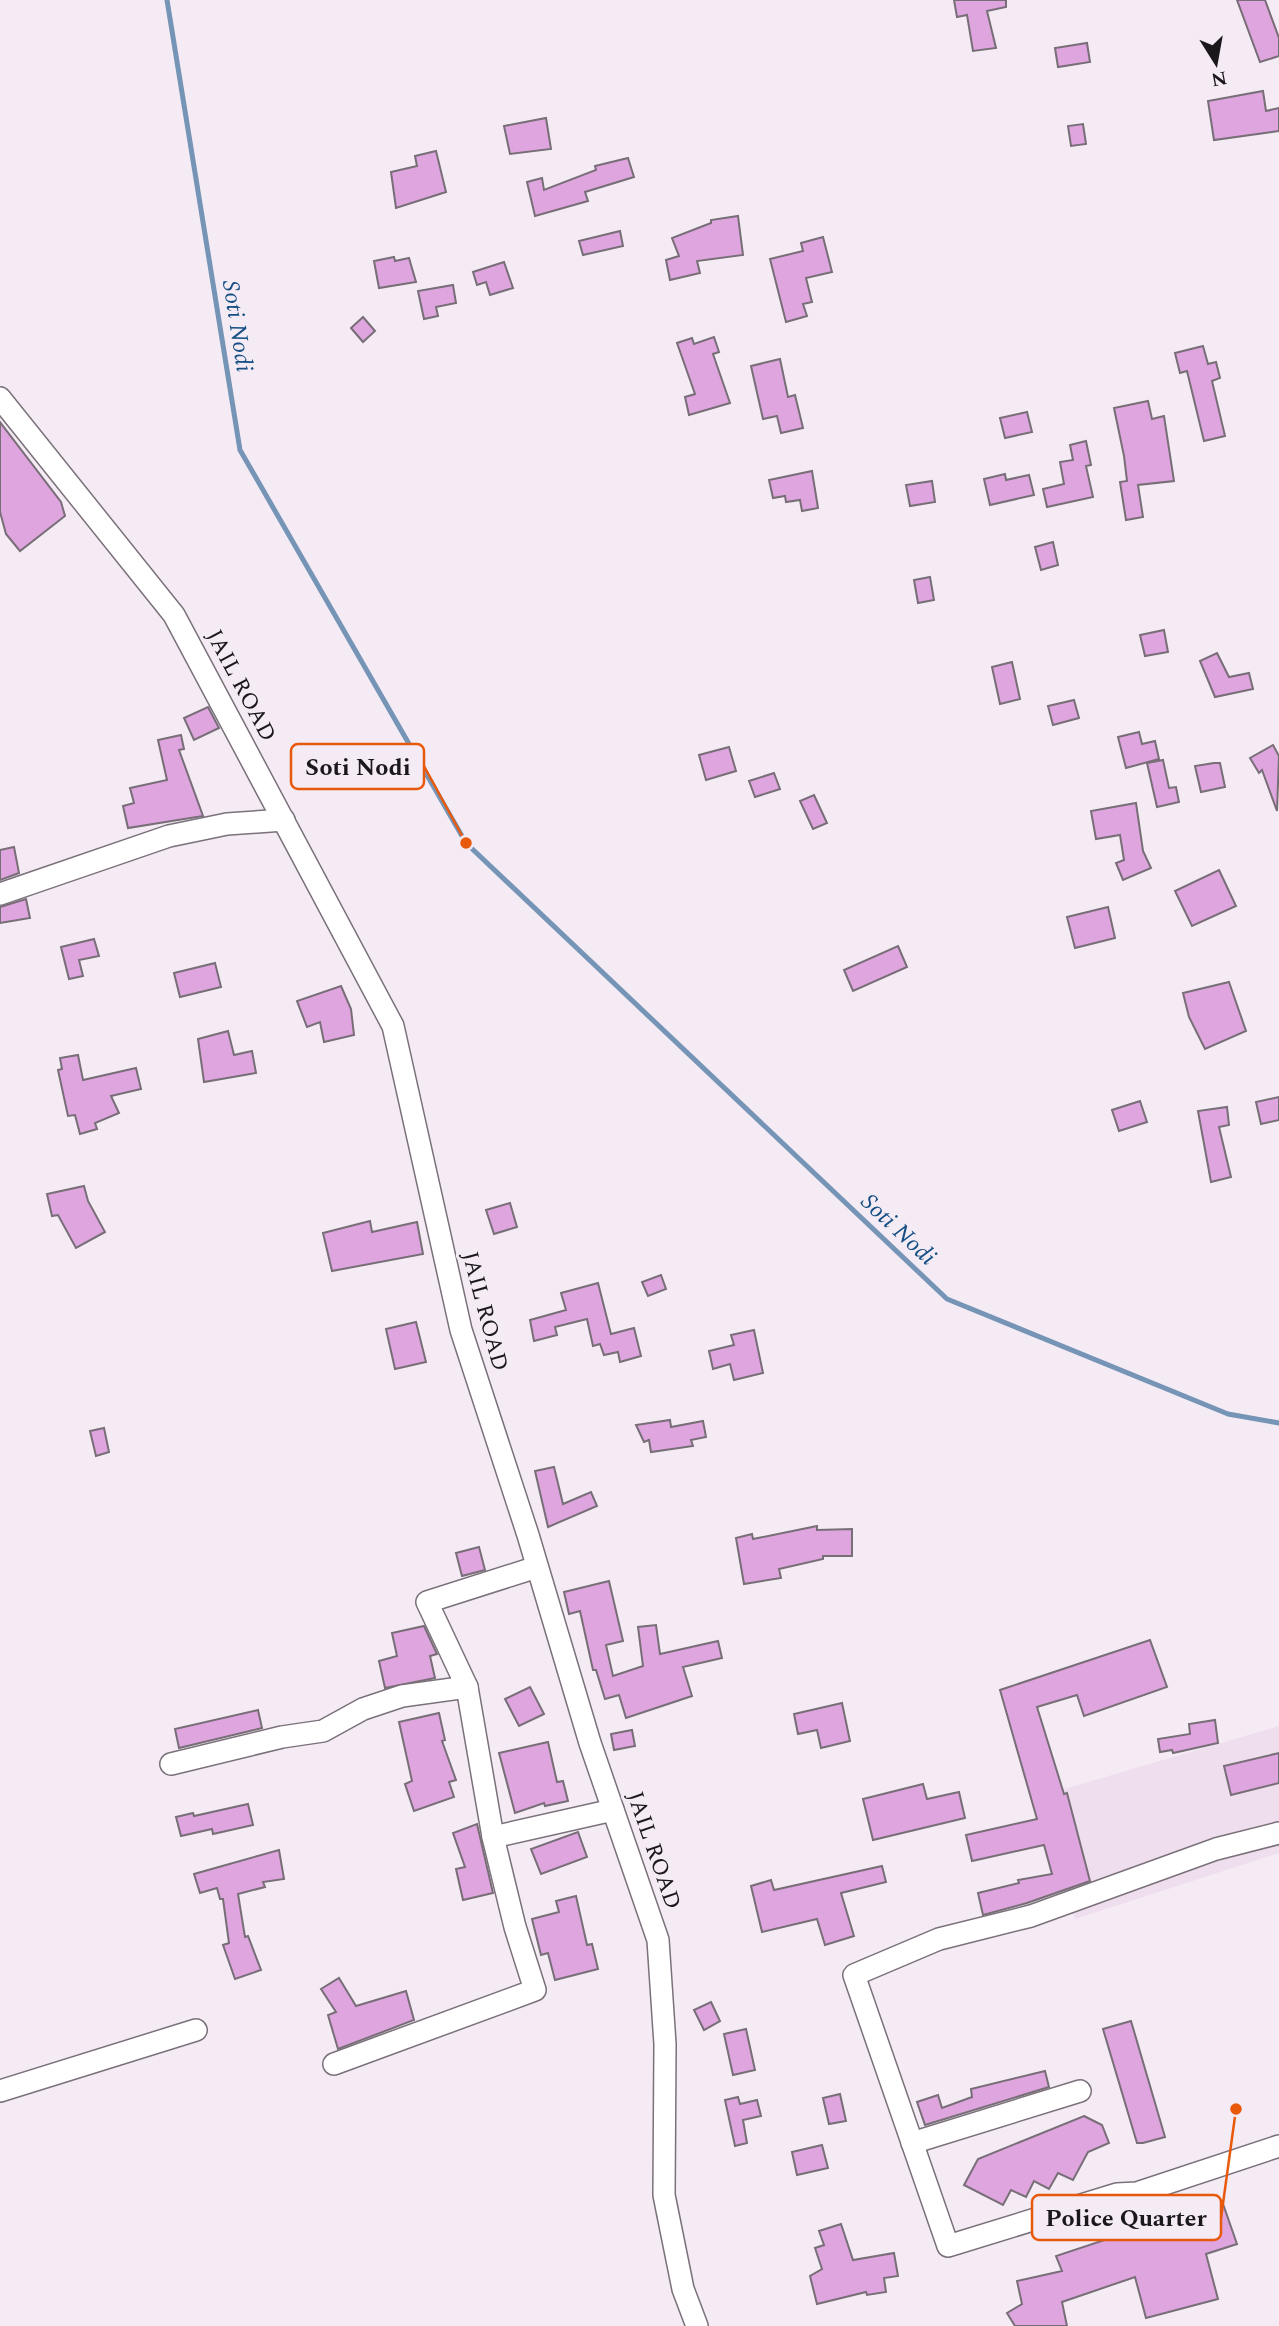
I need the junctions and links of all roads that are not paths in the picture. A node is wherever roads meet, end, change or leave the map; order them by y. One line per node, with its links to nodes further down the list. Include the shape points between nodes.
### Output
1 (0, 398): 2 (street, JAIL ROAD, via 174,615)
2 (284, 820): 3 (street, via 227,824 169,836); 4 (street, JAIL ROAD, via 393,1026 461,1331)
3 (0, 894)
4 (537, 1567): 5 (street, via 427,1602); 7 (street, JAIL ROAD)
5 (467, 1687): 6 (street, via 402,1696 363,1709 323,1731); 9 (street)
6 (171, 1764)
7 (613, 1810): 9 (street); 16 (street, JAIL ROAD, via 658,1940 665,2044 664,2195 683,2289)
8 (1279, 1833): 14 (street, via 1216,1849 1031,1916 939,1940 854,1975)
9 (493, 1837): 11 (street, via 535,1990)
10 (196, 2030): 12 (street)
11 (334, 2064)
12 (0, 2091)
13 (1080, 2091): 14 (street)
14 (912, 2143): 15 (street, via 948,2246 1117,2194 1137,2193)
15 (1279, 2146)
16 (697, 2326)

